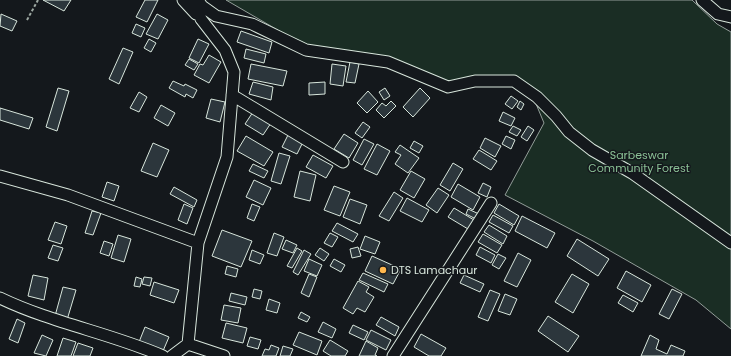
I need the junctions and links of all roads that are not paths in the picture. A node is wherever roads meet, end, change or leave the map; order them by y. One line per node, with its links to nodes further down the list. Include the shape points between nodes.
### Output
1 (183, 0): 6 (street)
2 (194, 0): 6 (street)
3 (198, 0): 12 (street, via 216,16 252,24 306,50 388,62 448,86 475,81 514,81 537,97 568,132 592,150 632,173)
4 (702, 0): 5 (street, via 718,14)
5 (731, 17)
6 (201, 19): 7 (street, via 225,50 234,72)
7 (232, 95): 8 (street); 11 (street, via 227,157)
8 (343, 162)
9 (0, 176): 11 (street, via 68,195)
10 (491, 203): 18 (street)
11 (198, 243): 14 (street)
12 (731, 243)
13 (0, 298): 15 (street, via 14,305 134,343)
14 (188, 344): 16 (street); 17 (street)
15 (163, 356)
16 (172, 356)
17 (224, 356)
18 (393, 356)

